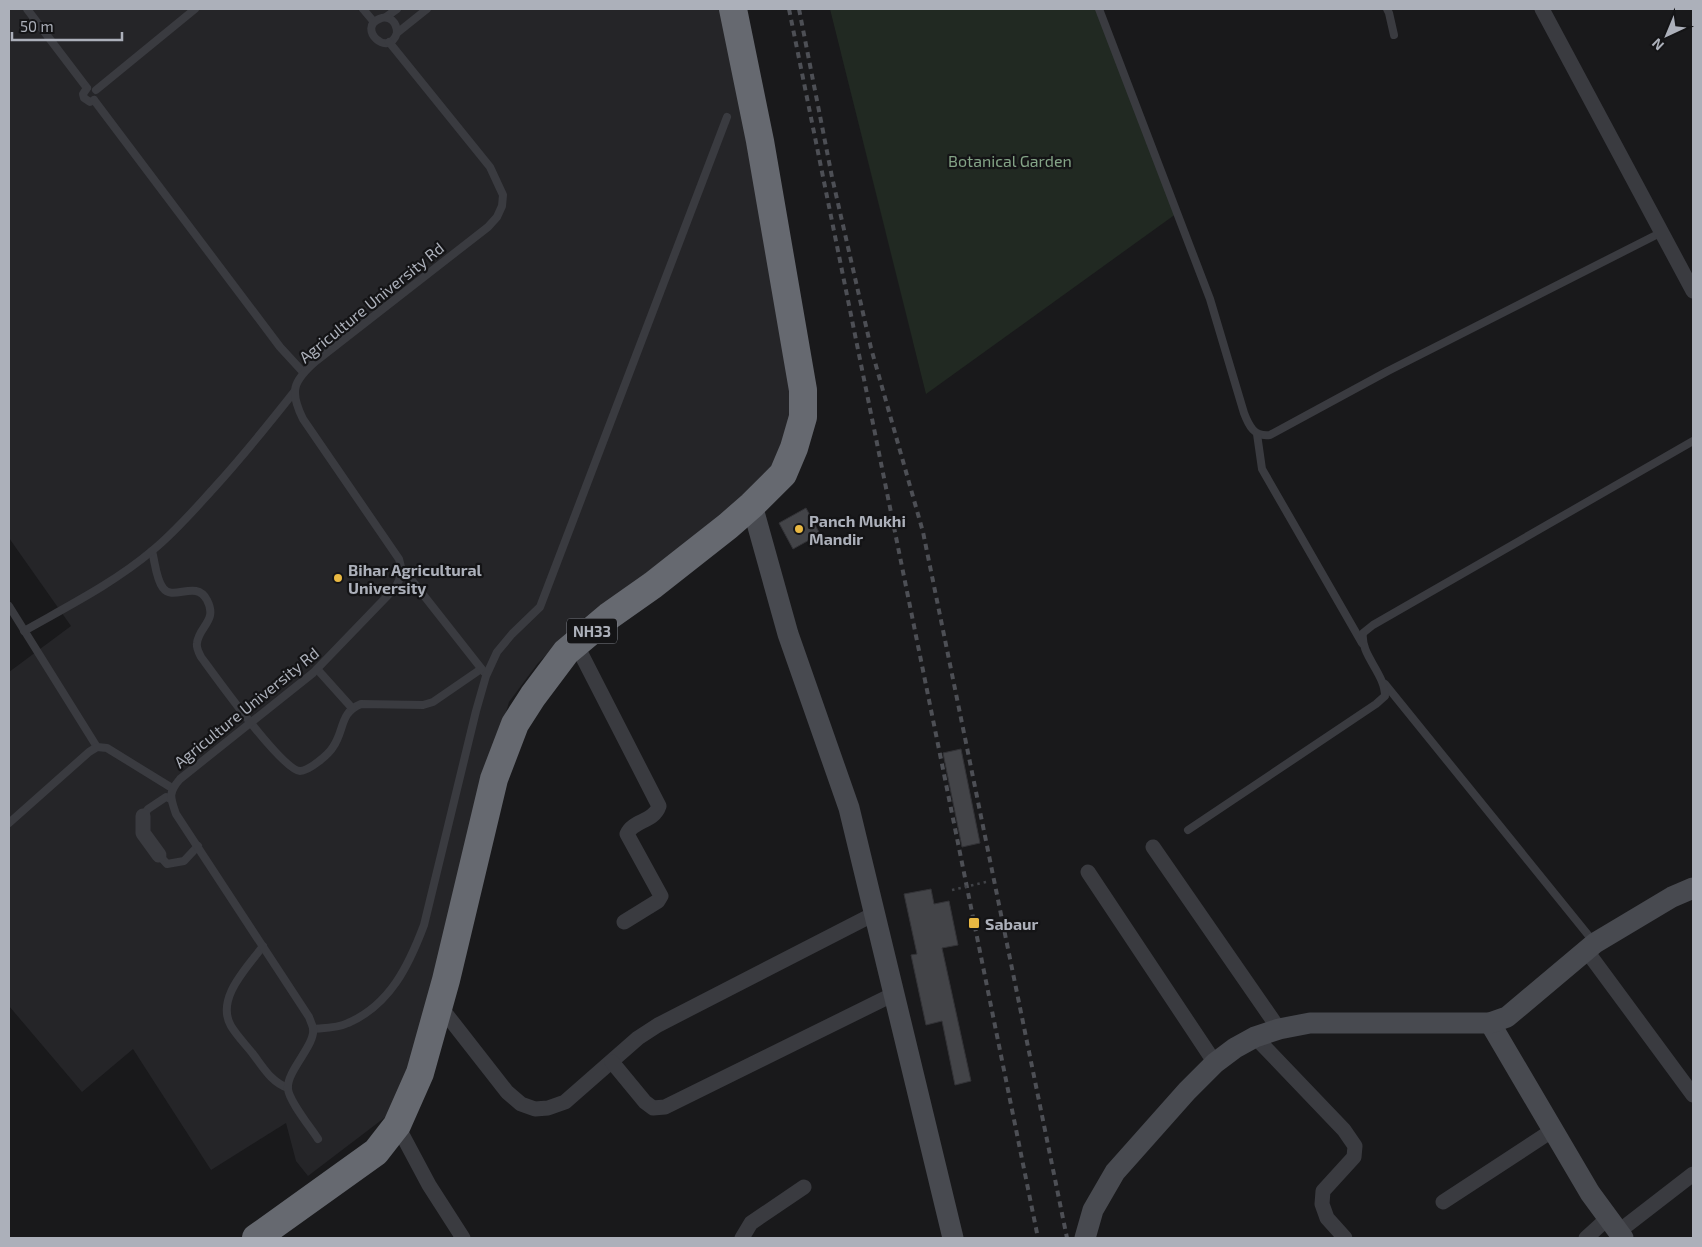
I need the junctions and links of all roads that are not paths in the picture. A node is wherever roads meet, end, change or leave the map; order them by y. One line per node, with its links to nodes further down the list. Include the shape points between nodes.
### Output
1 (27, 9): 15 (lane)
2 (195, 9): 16 (lane)
3 (363, 9): 11 (lane)
4 (397, 9): 10 (lane)
5 (427, 9): 12 (lane)
6 (733, 9): 25 (highway, NH33, via 760,141 803,390 803,417 783,474)
7 (1099, 9): 23 (lane, via 1210,299 1248,424)
8 (1387, 9): 13 (lane)
9 (1542, 9): 19 (street)
10 (386, 18): 11 (lane); 12 (lane, via 396,24)
11 (374, 22): 14 (lane, via 374,38)
12 (397, 33): 14 (lane)
13 (1394, 35)
14 (389, 42): 21 (lane, Agriculture University Rd, via 490,167 502,195 502,206 488,227)
15 (87, 88): 16 (lane); 17 (lane, via 84,98 90,102)
16 (96, 90): 17 (lane)
17 (94, 100): 21 (lane, via 275,340)
18 (727, 117): 33 (lane, via 540,607 512,634)
19 (1662, 232): 20 (street); 23 (lane, via 1388,371 1270,435)
20 (1693, 290)
21 (303, 372): 22 (lane, Agriculture University Rd)
22 (294, 392): 26 (lane, Agriculture University Rd, via 180,526); 27 (lane, via 303,419)
23 (1257, 434): 30 (lane, via 1262,469)
24 (1693, 441): 30 (lane, via 1373,625 1363,633)
25 (752, 506): 31 (highway, NH33); 48 (street, via 788,634 849,808)
26 (152, 551): 29 (lane, Agriculture University Rd, via 123,573); 36 (lane, via 165,591 191,590 206,598 210,615 196,642 197,649)
27 (403, 569): 32 (lane, Agriculture University Rd, via 395,588); 33 (lane)
28 (9, 606): 29 (lane)
29 (24, 631): 37 (lane)
30 (1362, 643): 34 (lane)
31 (576, 644): 49 (street, via 659,806 658,812 629,829 627,834 661,896); 53 (highway, NH33, via 566,652 533,696 508,742 494,779)
32 (317, 668): 35 (lane); 36 (lane, Agriculture University Rd)
33 (484, 672): 35 (lane, via 423,705 361,704); 56 (lane, via 424,925 406,968 380,1001 361,1016 346,1024)
34 (1382, 680): 42 (lane, via 1385,696 1376,704); 51 (lane)
35 (352, 708): 36 (lane, via 333,747 307,770 298,771 290,766)
36 (250, 723): 38 (lane, Agriculture University Rd)
37 (98, 747): 38 (lane, via 118,754); 41 (lane)
38 (172, 788): 39 (lane, Agriculture University Rd)
39 (171, 799): 40 (lane, via 166,797); 43 (lane, Agriculture University Rd, via 176,814)
40 (143, 816): 45 (street, via 144,833)
41 (9, 823)
42 (1188, 830)
43 (198, 846): 45 (lane, via 184,861 167,864); 50 (lane, Agriculture University Rd)
44 (1153, 847): 55 (street)
45 (159, 855)
46 (1088, 872): 59 (street)
47 (1693, 888): 51 (street)
48 (874, 914): 52 (street); 58 (street, via 658,1025)
49 (624, 922)
50 (263, 946): 56 (lane, Agriculture University Rd, via 309,1017); 60 (lane, via 234,986 227,1014 231,1026 270,1076)
51 (1590, 946): 54 (street, via 1507,1016); 61 (street)
52 (894, 994): 58 (street, via 665,1107 653,1108 645,1102); 72 (street)
53 (439, 1005): 58 (street, via 507,1092 535,1109 565,1102); 62 (highway, NH33, via 420,1073)
54 (1490, 1023): 55 (street, via 1310,1023); 63 (street)
55 (1279, 1029): 57 (street)
56 (313, 1030): 60 (lane)
57 (1255, 1036): 59 (street); 74 (street, via 1344,1130 1355,1146 1354,1157 1323,1191 1322,1204 1327,1218)
58 (612, 1062)
59 (1215, 1063): 73 (street, via 1115,1172 1092,1210)
60 (288, 1088): 64 (lane)
61 (1693, 1095)
62 (397, 1124): 69 (highway, NH33, via 376,1152); 70 (street, via 429,1185)
63 (1553, 1130): 67 (street); 68 (street)
64 (318, 1139)
65 (1693, 1174): 68 (street)
66 (804, 1187): 71 (street, via 750,1223)
67 (1443, 1202)
68 (1616, 1230): 75 (street)
69 (256, 1238)
70 (464, 1238)
71 (742, 1238)
72 (953, 1238)
73 (1085, 1238)
74 (1346, 1238)
75 (1586, 1238)

